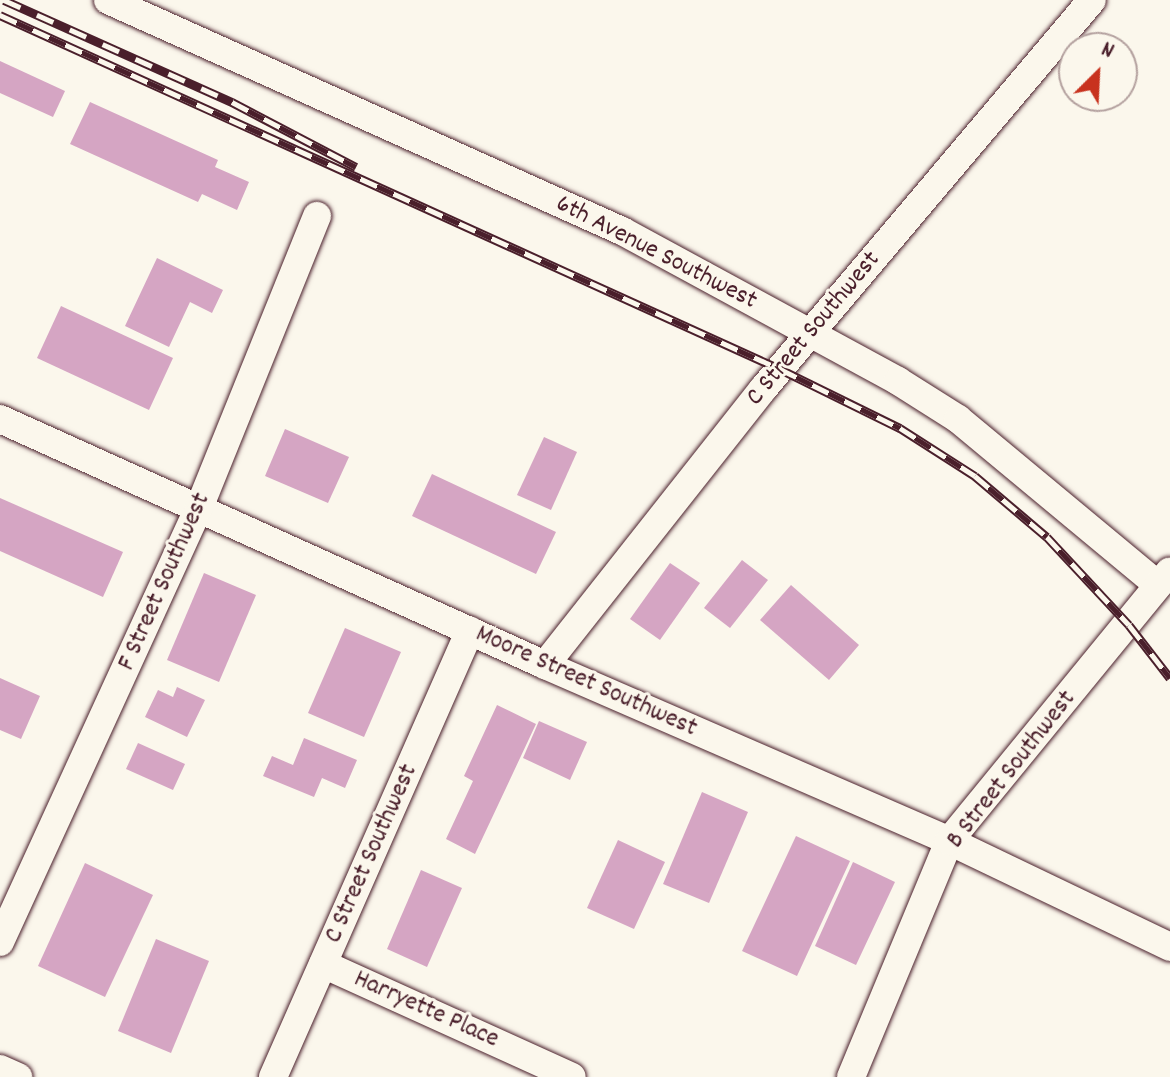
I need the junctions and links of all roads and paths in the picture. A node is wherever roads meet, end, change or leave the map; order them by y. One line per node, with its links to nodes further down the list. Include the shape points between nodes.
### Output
1 (108, 0): 4 (street, 6th Avenue Southwest, via 622,231)
2 (1092, 0): 4 (street, C Street Southwest)
3 (317, 216): 6 (street, F Street Southwest)
4 (810, 334): 7 (street, 6th Avenue Southwest, via 958,419); 9 (street, C Street Southwest)
5 (0, 419): 6 (street, Moore Street Southwest)
6 (199, 508): 8 (street, Moore Street Southwest); 11 (street, F Street Southwest)
7 (1164, 578): 10 (street, B Street Southwest)
8 (470, 631): 9 (street, Moore Street Southwest); 13 (street, C Street Southwest)
9 (545, 665): 10 (street, Moore Street Southwest)
10 (949, 841): 12 (street, Moore Street Southwest); 18 (street, B Street Southwest)
11 (0, 942)
12 (1170, 947)
13 (323, 964): 16 (street, C Street Southwest); 17 (street, Harryette Place)
14 (0, 1069): 15 (street)
15 (18, 1077)
16 (273, 1077)
17 (572, 1077)
18 (851, 1077)

